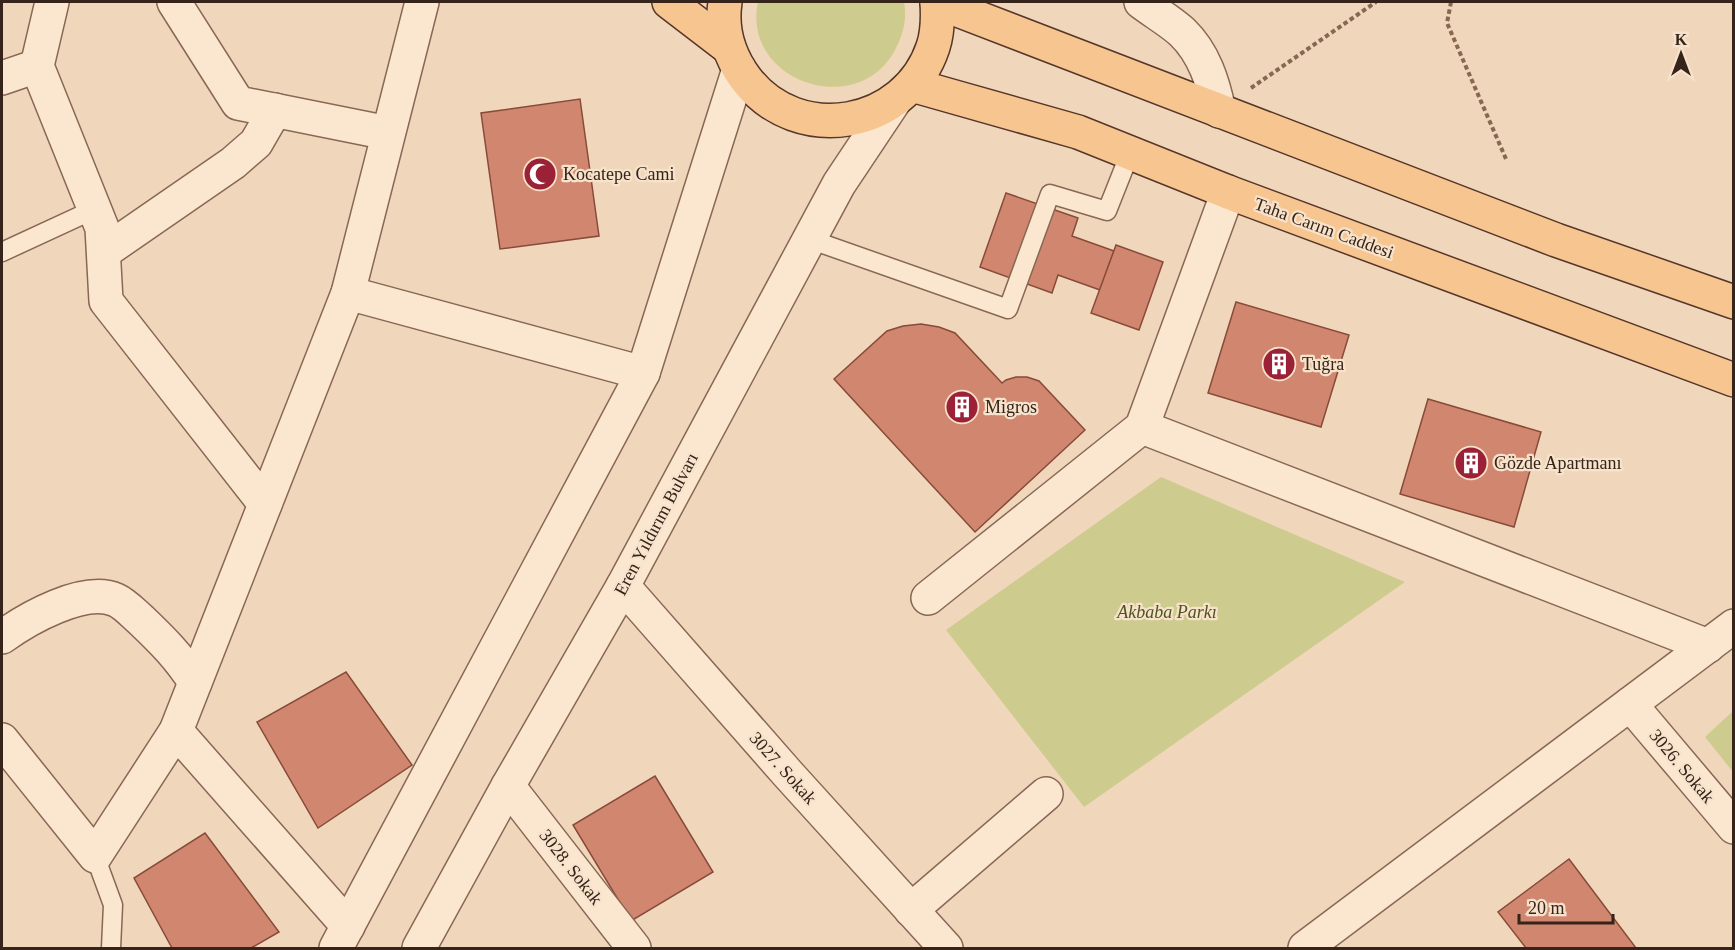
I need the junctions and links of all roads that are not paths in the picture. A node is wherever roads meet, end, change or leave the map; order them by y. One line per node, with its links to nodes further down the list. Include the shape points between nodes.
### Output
1 (52, 2): 9 (street)
2 (174, 2): 12 (street, via 238,103)
3 (422, 2): 14 (street)
4 (669, 2): 8 (main road)
5 (725, 2): 8 (main road, via 724,27)
6 (938, 2): 11 (main road, via 933,46 924,67); 13 (main road)
7 (1141, 2): 13 (street, via 1182,32 1195,48 1210,78)
8 (734, 58): 11 (main road, via 752,86 769,102 810,119 854,119 876,111); 23 (street)
9 (37, 66): 10 (street); 17 (street)
10 (2, 78)
11 (903, 92): 15 (main road, Taha Carım Caddesi, via 1078,132); 18 (street, Eren Yıldırım Bulvarı, via 839,184)
12 (275, 110): 14 (street); 20 (street, via 256,143 233,163)
13 (1219, 111): 22 (main road, via 1556,240)
14 (388, 134): 21 (street)
15 (1130, 153): 16 (main road, Taha Carım Caddesi); 18 (lane, via 1107,211 1050,194 1008,309)
16 (1228, 192): 24 (main road, Taha Carım Caddesi); 25 (street)
17 (94, 209): 19 (lane); 20 (street, via 102,228)
18 (809, 239): 27 (street, Eren Yıldırım Bulvarı)
19 (2, 252)
20 (104, 252): 26 (street, via 106,301)
21 (348, 293): 23 (street); 26 (street)
22 (1734, 302)
23 (643, 373): 41 (street)
24 (1734, 380)
25 (1142, 427): 28 (street); 31 (street)
26 (265, 504): 32 (street)
27 (623, 586): 36 (street, Eren Yıldırım Bulvarı); 40 (street, 3027. Sokak)
28 (928, 598)
29 (1734, 626): 31 (street)
30 (2, 637): 32 (street, via 49,610 79,600 116,600 179,657)
31 (1708, 646): 33 (street)
32 (195, 682): 34 (street)
33 (1630, 704): 38 (street, 3026. Sokak); 46 (street)
34 (176, 731): 39 (street); 41 (street)
35 (2, 740): 39 (street)
36 (508, 786): 43 (street, Eren Yıldırım Bulvarı); 44 (street, 3028. Sokak)
37 (1046, 794): 40 (street)
38 (1734, 827)
39 (94, 856): 42 (lane, via 113,905)
40 (911, 910): 45 (street, 3027. Sokak)
41 (342, 937)
42 (111, 948)
43 (419, 948)
44 (634, 948)
45 (945, 948)
46 (1305, 948)

